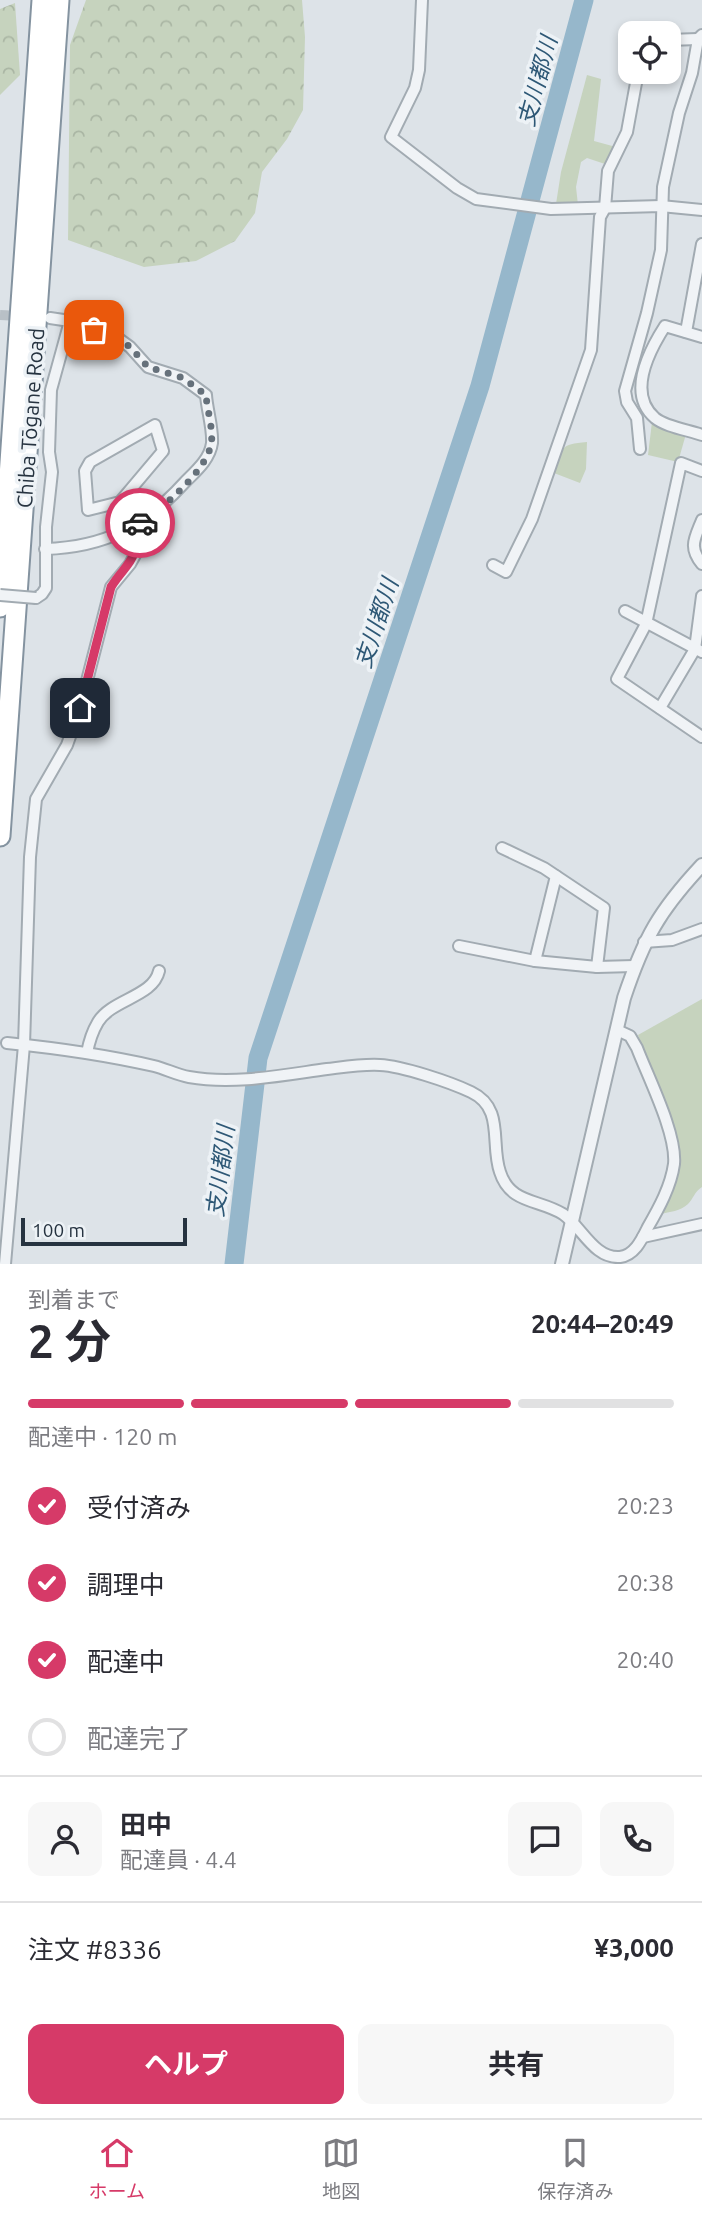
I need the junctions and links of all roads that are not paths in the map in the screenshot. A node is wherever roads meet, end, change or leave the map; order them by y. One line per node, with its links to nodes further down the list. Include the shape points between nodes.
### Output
1 (42, 0): 27 (highway, Chiba Tōgane Road)
2 (59, 0): 33 (highway, Chiba Tōgane Road)
3 (422, 0): 8 (street, via 415,88 391,137 476,200 551,209)
4 (700, 37): 5 (street); 7 (street)
5 (681, 39)
6 (636, 84): 8 (street, via 627,132 608,171)
7 (661, 206): 8 (street); 9 (street); 17 (street, via 661,250 625,391 637,418)
8 (605, 208): 24 (street, via 600,217 591,350 532,519 506,572)
9 (702, 210)
10 (702, 244): 11 (street)
11 (700, 265): 14 (street)
12 (50, 318): 13 (street)
13 (70, 321): 21 (street, via 119,339 148,367 183,378 206,395 212,443 202,465 155,513); 22 (street, via 51,390 52,472)
14 (685, 332): 15 (street); 16 (street, via 665,326 652,346 640,386 644,403 655,418)
15 (702, 337)
16 (702, 435)
17 (640, 449)
18 (702, 471): 29 (street, via 681,463)
19 (120, 502): 19 (street, via 163,451 155,425 90,462 85,471 88,510); 21 (street)
20 (702, 520): 23 (street, via 694,540)
21 (133, 528): 22 (street, via 83,546); 46 (street, via 135,555 111,587 67,745 36,800)
22 (46, 550): 25 (street, bridge, via 46,588 36,598)
23 (702, 564)
24 (493, 565)
25 (0, 595)
26 (702, 596): 30 (street)
27 (0, 607)
28 (625, 611): 29 (street)
29 (646, 624): 30 (street); 31 (street, via 617,679)
30 (699, 651): 31 (street)
31 (660, 708): 32 (street)
32 (702, 737)
33 (0, 836)
34 (502, 848): 36 (street)
35 (702, 865): 38 (street, via 673,896)
36 (556, 876): 40 (street); 42 (street, via 604,908)
37 (702, 929): 38 (street, via 672,940)
38 (644, 942): 41 (street)
39 (459, 946): 40 (street)
40 (535, 961): 42 (street)
41 (634, 966): 42 (street); 44 (street)
42 (597, 967)
43 (159, 971): 47 (street, via 153,985 99,1020)
44 (617, 1030): 48 (street); 50 (street, via 630,1036 637,1048 673,1145 669,1184)
45 (7, 1043): 46 (street)
46 (24, 1045): 47 (street); 52 (street)
47 (87, 1053): 48 (street, via 189,1077 235,1079 379,1065 471,1092 491,1110 505,1184 514,1195 561,1213)
48 (572, 1222): 51 (street, via 596,1248); 53 (street)
49 (702, 1224): 50 (street)
50 (643, 1237): 51 (street)
51 (631, 1259)
52 (5, 1264)
53 (562, 1264)

